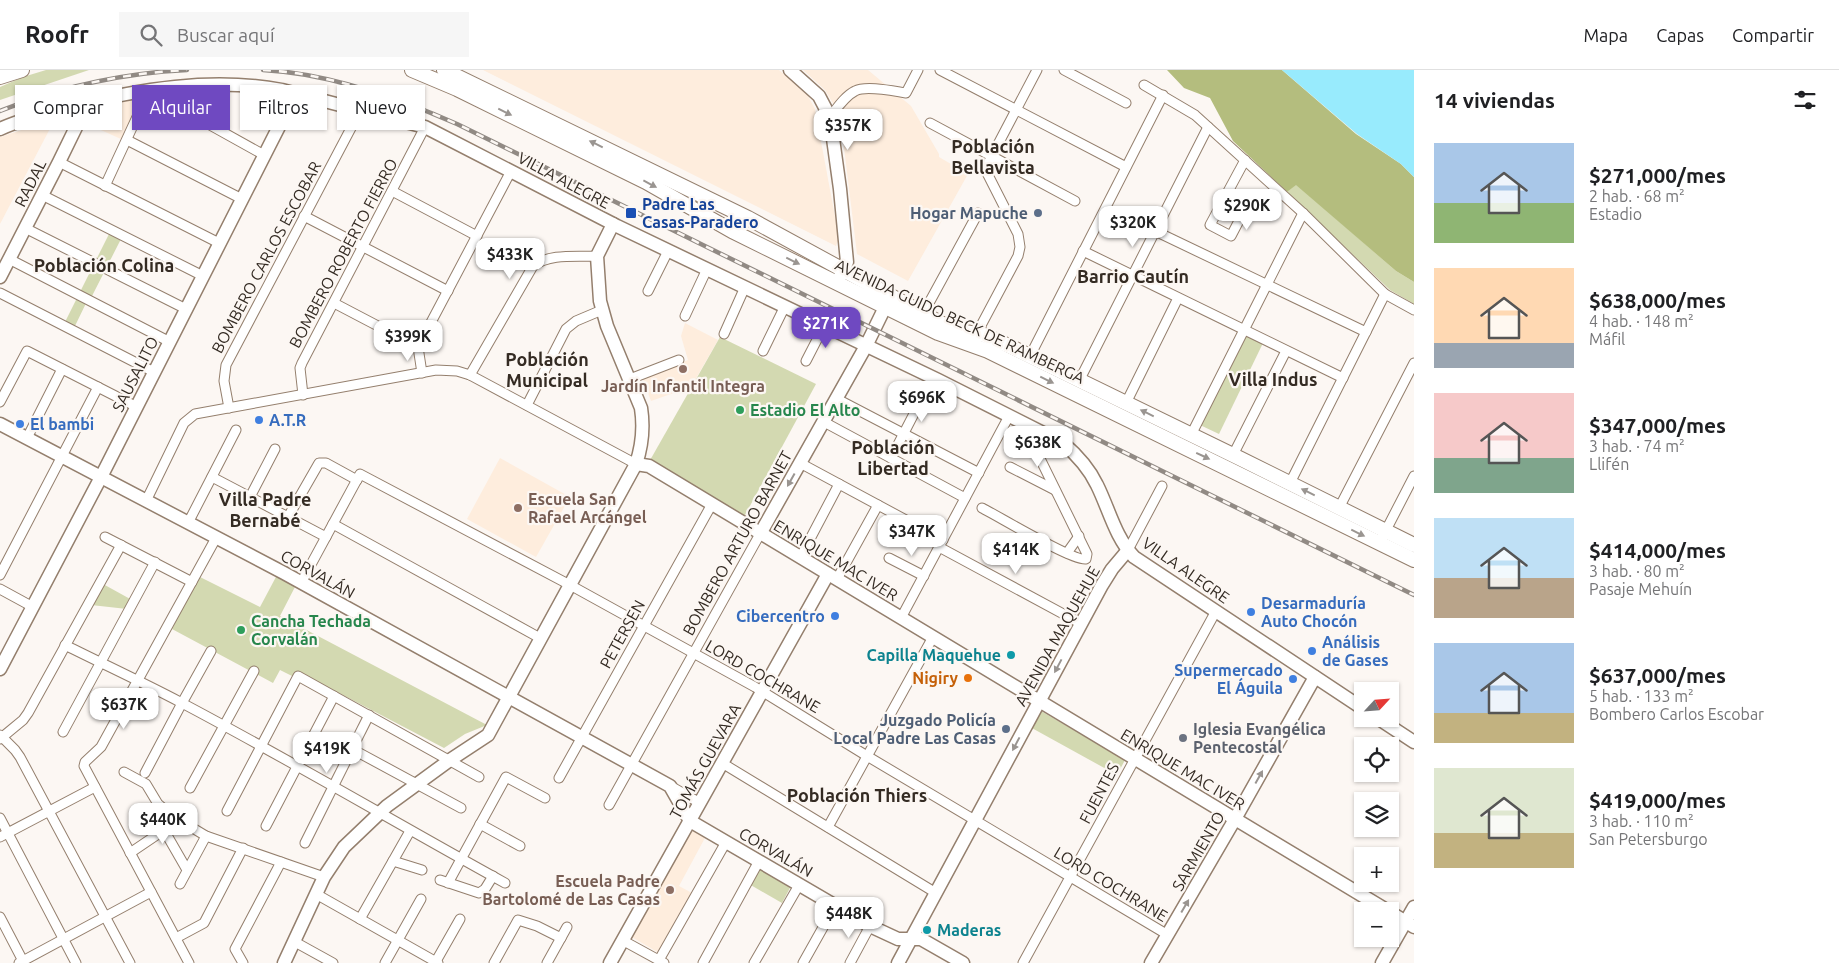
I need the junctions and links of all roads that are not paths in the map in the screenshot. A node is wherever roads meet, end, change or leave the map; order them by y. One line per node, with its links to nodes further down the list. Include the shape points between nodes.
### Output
1 (22, 70): 9 (main road)
2 (412, 70): 48 (main road, AVENIDA GUIDO BECK DE RAMBERGA, one-way to 48, via 458,89 646,182)
3 (444, 70): 44 (main road, AVENIDA GUIDO BECK DE RAMBERGA, one-way to 3)
4 (790, 70): 16 (main road, via 819,96)
5 (918, 70): 16 (street, via 906,93 856,90)
6 (940, 70): 15 (street)
7 (1037, 70): 15 (street)
8 (1064, 70): 14 (street)
9 (0, 77)
10 (203, 85): 11 (main road, VILLA ALEGRE)
11 (240, 85)
12 (1144, 85): 13 (street)
13 (1163, 96): 20 (street, via 1195,115); 33 (street)
14 (1126, 103)
15 (1016, 110): 30 (street); 33 (street)
16 (830, 116): 56 (main road, via 840,189)
17 (15, 123): 21 (main road, VILLA ALEGRE)
18 (930, 123): 30 (street)
19 (425, 127): 34 (main road, VILLA ALEGRE)
20 (1208, 127): 31 (street); 47 (street)
21 (0, 129)
22 (132, 129): 28 (street)
23 (74, 130): 32 (main road, RADAL)
24 (219, 130): 29 (street)
25 (277, 130): 29 (main road, SAUSALITO)
26 (350, 130): 43 (street, BOMBERO CARLOS ESCOBAR)
27 (423, 130): 36 (street, BOMBERO ROBERTO FIERRO)
28 (127, 140): 35 (street); 38 (street)
29 (264, 155): 38 (main road, SAUSALITO)
30 (991, 156): 39 (street); 80 (street, via 985,169 1018,234 1020,247)
31 (1245, 160): 40 (street); 42 (street)
32 (59, 162): 35 (street); 37 (main road, RADAL)
33 (1126, 167): 53 (street)
34 (511, 171): 45 (main road, VILLA ALEGRE); 49 (street)
35 (105, 186): 50 (street)
36 (392, 191): 49 (street); 51 (street, BOMBERO ROBERTO FIERRO)
37 (42, 195): 46 (main road, RADAL); 59 (street)
38 (242, 199): 50 (main road, SAUSALITO)
39 (1075, 201)
40 (1222, 203)
41 (978, 213): 75 (street)
42 (1302, 213): 61 (street); 67 (street)
43 (304, 216): 51 (street); 106 (street, BOMBERO CARLOS ESCOBAR, via 226,366 224,381)
44 (748, 218): 48 (main road); 56 (main road, AVENIDA GUIDO BECK DE RAMBERGA, via 825,261)
45 (613, 224): 52 (main road, VILLA ALEGRE); 54 (main road)
46 (25, 228): 55 (main road, RADAL); 72 (street)
47 (1155, 230): 58 (street); 61 (street)
48 (740, 235): 62 (main road, AVENIDA GUIDO BECK DE RAMBERGA, one-way to 62)
49 (477, 236): 64 (street)
50 (219, 244): 59 (main road, SAUSALITO)
51 (363, 246): 64 (street); 70 (street, BOMBERO ROBERTO FIERRO)
52 (668, 251): 57 (main road, VILLA ALEGRE); 65 (street)
53 (1083, 251): 58 (street); 89 (street)
54 (597, 256): 73 (main road); 94 (street, via 549,258 533,266)
55 (9, 259): 60 (main road, RADAL); 82 (street)
56 (844, 266): 62 (main road, via 840,277); 69 (main road, AVENIDA GUIDO BECK DE RAMBERGA)
57 (708, 270): 63 (main road, VILLA ALEGRE); 76 (street)
58 (1132, 275): 68 (street); 98 (street)
59 (203, 276): 72 (main road, SAUSALITO)
60 (0, 277)
61 (1267, 284): 78 (street); 79 (street)
62 (844, 286): 69 (main road, AVENIDA GUIDO BECK DE RAMBERGA)
63 (745, 287): 71 (main road, VILLA ALEGRE); 81 (street)
64 (448, 291): 84 (street)
65 (648, 291)
66 (0, 293): 92 (street)
67 (1385, 294): 74 (street); 79 (street)
68 (1178, 298): 78 (street); 103 (street)
69 (888, 301): 75 (main road, AVENIDA GUIDO BECK DE RAMBERGA); 83 (main road, BOMBERO ARTURO BARNET); 89 (main road, AVENIDA GUIDO BECK DE RAMBERGA, via 938,333)
70 (334, 303): 84 (street); 100 (street, BOMBERO ROBERTO FIERRO, via 300,368)
71 (785, 306): 77 (main road, VILLA ALEGRE); 85 (street)
72 (186, 309): 82 (main road, SAUSALITO)
73 (602, 310): 97 (main road); 104 (street, via 566,329)
74 (1414, 310)
75 (923, 314): 80 (main road, AVENIDA GUIDO BECK DE RAMBERGA, via 951,328)
76 (685, 316)
77 (824, 326): 83 (main road, VILLA ALEGRE); 88 (street)
78 (1244, 330): 86 (street); 113 (street)
79 (1366, 332): 96 (street)
80 (977, 333): 89 (main road, AVENIDA GUIDO BECK DE RAMBERGA, via 991,337)
81 (724, 334)
82 (170, 342): 92 (main road, SAUSALITO)
83 (866, 346): 95 (main road, VILLA ALEGRE); 101 (main road, BOMBERO ARTURO BARNET)
84 (418, 347): 93 (street)
85 (763, 351)
86 (1286, 351): 96 (street); 117 (street)
87 (679, 360): 97 (street)
88 (806, 361)
89 (1027, 363): 98 (main road, AVENIDA GUIDO BECK DE RAMBERGA); 115 (main road, AVENIDA GUIDO BECK DE RAMBERGA, one-way to 115)
90 (1414, 363): 138 (street)
91 (62, 369): 99 (street); 102 (street, via 27,351); 114 (street)
92 (154, 372): 105 (main road, SAUSALITO)
93 (422, 373): 94 (street, ENRIQUE MAC IVER, via 450,370); 100 (street, ENRIQUE MAC IVER)
94 (470, 375): 104 (street, ENRIQUE MAC IVER)
95 (932, 377): 107 (main road, VILLA ALEGRE); 112 (street)
96 (1343, 378): 128 (street)
97 (630, 379): 121 (main road, via 640,401 643,423)
98 (1078, 380): 103 (main road, AVENIDA GUIDO BECK DE RAMBERGA)
99 (98, 387): 105 (street); 118 (street)
100 (303, 395): 106 (street, ENRIQUE MAC IVER)
101 (836, 399): 108 (main road, BOMBERO ARTURO BARNET); 112 (street)
102 (0, 402)
103 (1126, 402): 113 (main road, AVENIDA GUIDO BECK DE RAMBERGA, one-way to 103)
104 (526, 405): 121 (street, ENRIQUE MAC IVER)
105 (136, 407): 125 (main road, SAUSALITO)
106 (229, 408): 134 (street, via 195,414 186,420)
107 (1009, 416): 110 (main road, VILLA ALEGRE); 123 (street)
108 (824, 422): 119 (street); 120 (main road, BOMBERO ARTURO BARNET)
109 (0, 424): 114 (main road, CORVALÁN)
110 (1023, 424): 131 (street); 151 (main road, VILLA ALEGRE, via 1063,443 1085,465)
111 (236, 430): 126 (street)
112 (904, 434): 119 (street); 123 (street)
113 (1191, 435): 115 (main road); 117 (main road, AVENIDA GUIDO BECK DE RAMBERGA)
114 (27, 438): 118 (main road, CORVALÁN)
115 (1184, 448): 146 (main road, AVENIDA GUIDO BECK DE RAMBERGA, one-way to 146)
116 (275, 449): 132 (street)
117 (1233, 455): 128 (main road, AVENIDA GUIDO BECK DE RAMBERGA)
118 (62, 456): 125 (main road, CORVALÁN); 157 (street)
119 (891, 458): 133 (street)
120 (800, 463): 129 (street); 142 (main road, BOMBERO ARTURO BARNET, one-way to 142)
121 (636, 464): 135 (main road, ENRIQUE MAC IVER, via 649,466); 162 (main road)
122 (1010, 467): 131 (street)
123 (979, 473): 133 (street)
124 (1414, 476): 146 (street)
125 (101, 477): 134 (main road, CORVALÁN); 164 (main road, SAUSALITO)
126 (212, 477): 132 (street); 140 (street)
127 (359, 477): 139 (street, LORD COCHRANE, via 326,463 316,464); 141 (street); 162 (street, LORD COCHRANE)
128 (1290, 483): 138 (main road, AVENIDA GUIDO BECK DE RAMBERGA, one-way to 128)
129 (839, 484): 136 (street); 153 (street)
130 (1162, 486): 151 (street, AVENIDA MAQUEHUE)
131 (1055, 490): 143 (street)
132 (250, 497): 139 (street)
133 (965, 498): 148 (street)
134 (146, 501): 140 (main road, CORVALÁN)
135 (712, 504): 142 (main road, ENRIQUE MAC IVER); 168 (street, PETERSEN)
136 (878, 505): 148 (street); 159 (street)
137 (982, 508): 152 (street)
138 (1339, 508): 146 (main road, AVENIDA GUIDO BECK DE RAMBERGA)
139 (288, 517): 145 (street)
140 (188, 523): 147 (main road, CORVALÁN)
141 (333, 524): 145 (street); 170 (street)
142 (760, 534): 153 (main road, ENRIQUE MAC IVER); 173 (street, BOMBERO ARTURO BARNET)
143 (1078, 536): 152 (street); 152 (street, via 1087,554 1086,559)
144 (105, 537): 149 (street)
145 (326, 537): 161 (street)
146 (1383, 537): 150 (main road, AVENIDA GUIDO BECK DE RAMBERGA); 155 (main road, AVENIDA GUIDO BECK DE RAMBERGA)
147 (216, 538): 160 (street); 161 (main road, CORVALÁN)
148 (941, 543): 158 (street); 167 (street)
149 (121, 545): 156 (street); 171 (street)
150 (1414, 546)
151 (1128, 550): 165 (main road, VILLA ALEGRE, via 1139,561); 167 (main road, AVENIDA MAQUEHUE, via 1109,573)
152 (1066, 553)
153 (800, 558): 159 (main road, ENRIQUE MAC IVER)
154 (889, 558): 158 (street)
155 (1414, 560)
156 (155, 562): 160 (street); 174 (street)
157 (0, 575)
158 (924, 576): 166 (street)
159 (833, 577): 166 (main road, ENRIQUE MAC IVER); 179 (main road, TOMÁS GUEVARA)
160 (192, 582): 178 (street)
161 (301, 583): 181 (main road, CORVALÁN)
162 (570, 585): 168 (street, LORD COCHRANE); 170 (main road)
163 (0, 589): 164 (street)
164 (34, 608): 175 (main road, SAUSALITO)
165 (1216, 611): 177 (main road, VILLA ALEGRE); 195 (street, FUENTES)
166 (902, 618): 169 (main road, ENRIQUE MAC IVER)
167 (1080, 623): 182 (main road, AVENIDA MAQUEHUE, one-way to 182)
168 (644, 626): 173 (street, LORD COCHRANE); 190 (street, PETERSEN)
169 (933, 637): 182 (main road, ENRIQUE MAC IVER); 194 (street)
170 (540, 638): 181 (main road)
171 (65, 645): 174 (street); 189 (street, via 28,713)
172 (211, 650): 183 (street)
173 (694, 653): 179 (street, LORD COCHRANE); 198 (street, BOMBERO ARTURO BARNET)
174 (100, 663): 178 (street); 188 (street)
175 (0, 669)
176 (254, 671): 186 (street)
177 (1315, 676): 184 (main road, VILLA ALEGRE); 218 (main road, SARMIENTO, one-way to 177)
178 (138, 680): 183 (street); 207 (street, via 101,748 84,764)
179 (762, 692): 194 (street, LORD COCHRANE); 197 (main road, TOMÁS GUEVARA)
180 (334, 696): 185 (street); 192 (street, via 298,676); 199 (street)
181 (509, 697): 190 (main road, CORVALÁN); 196 (main road, via 488,735)
182 (1039, 701): 195 (main road, ENRIQUE MAC IVER); 220 (main road, AVENIDA MAQUEHUE, one-way to 220)
183 (182, 703): 186 (street); 201 (street)
184 (1354, 703)
185 (369, 715): 193 (street); 196 (street)
186 (222, 726): 192 (street); 208 (street)
187 (1393, 728): 191 (main road)
188 (63, 732)
189 (1, 737): 213 (street, via 17,752)
190 (582, 737): 198 (main road, CORVALÁN); 203 (street, PETERSEN)
191 (1414, 742)
192 (261, 747): 199 (street); 214 (street)
193 (352, 749): 204 (street); 205 (street)
194 (867, 756): 220 (street, LORD COCHRANE); 223 (street)
195 (1134, 758): 218 (main road, ENRIQUE MAC IVER); 241 (street, FUENTES)
196 (450, 760): 202 (street); 204 (main road)
197 (722, 763): 210 (main road, TOMÁS GUEVARA); 223 (street)
198 (632, 764): 206 (main road, CORVALÁN); 211 (street, BOMBERO ARTURO BARNET)
199 (297, 766): 205 (street); 222 (street)
200 (124, 772): 216 (street, via 146,784 158,804)
201 (146, 773)
202 (479, 777)
203 (559, 778)
204 (416, 784): 212 (street); 215 (main road)
205 (334, 786): 215 (street); 229 (street)
206 (670, 786): 210 (street, CORVALÁN); 219 (main road, CORVALÁN)
207 (95, 787): 213 (street); 232 (street)
208 (190, 788)
209 (545, 798): 221 (street, via 506,777)
210 (700, 802): 219 (main road, TOMÁS GUEVARA)
211 (609, 805)
212 (462, 808)
213 (49, 811): 226 (street); 253 (street)
214 (227, 811)
215 (379, 812): 225 (street); 240 (main road, via 344,847)
216 (171, 815): 224 (street); 227 (street)
217 (0, 818): 226 (street)
218 (1235, 819): 249 (main road, ENRIQUE MAC IVER); 260 (main road, SARMIENTO, one-way to 218)
219 (690, 820): 228 (main road, CORVALÁN); 266 (main road, TOMÁS GUEVARA)
220 (976, 821): 241 (street, LORD COCHRANE); 247 (main road, AVENIDA MAQUEHUE)
221 (480, 824): 230 (street); 233 (street)
222 (266, 826)
223 (828, 828): 247 (street)
224 (164, 830): 232 (street); 237 (street)
225 (410, 831): 233 (street); 234 (street)
226 (4, 835): 263 (street)
227 (206, 836): 231 (street); 237 (street)
228 (726, 842): 235 (main road, CORVALÁN); 269 (street)
229 (305, 843)
230 (520, 846)
231 (243, 848): 236 (street); 261 (street, via 204,923)
232 (130, 853): 245 (street)
233 (461, 859): 239 (street); 239 (street, via 444,881 479,893)
234 (393, 861): 238 (street); 255 (street)
235 (759, 861): 244 (main road, CORVALÁN); 281 (street)
236 (282, 862): 240 (street); 273 (street, via 234,949)
237 (187, 870): 243 (street)
238 (422, 870)
239 (493, 876): 242 (street)
240 (324, 877): 246 (main road)
241 (1070, 877): 260 (street, LORD COCHRANE); 287 (street, FUENTES)
242 (505, 883)
243 (180, 884)
244 (799, 884): 250 (main road, CORVALÁN); 282 (street)
245 (151, 892): 253 (street); 261 (street)
246 (316, 894): 255 (street); 267 (main road)
247 (936, 894): 264 (main road, AVENIDA MAQUEHUE)
248 (421, 900): 265 (street)
249 (1372, 902)
250 (835, 906): 258 (main road, CORVALÁN); 283 (street)
251 (1414, 907): 257 (main road)
252 (0, 917): 268 (street)
253 (106, 917): 263 (street); 271 (street)
254 (1399, 918): 257 (main road, ENRIQUE MAC IVER)
255 (360, 919): 265 (street)
256 (460, 919): 277 (street)
257 (1410, 924): 289 (main road)
258 (870, 926): 264 (main road, CORVALÁN, via 898,939); 284 (street)
259 (567, 927): 262 (street)
260 (1168, 935): 288 (main road, SARMIENTO)
261 (176, 938): 272 (street)
262 (561, 938): 278 (street, via 518,920); 279 (street)
263 (64, 939): 268 (street); 270 (street)
264 (911, 939): 285 (main road, AVENIDA MAQUEHUE); 286 (main road, CORVALÁN, via 921,939)
265 (398, 940): 276 (street); 277 (street)
266 (622, 940): 269 (street); 280 (main road, TOMÁS GUEVARA)
267 (295, 942): 274 (main road); 275 (street)
268 (21, 962)
269 (662, 962)
270 (76, 963)
271 (130, 963)
272 (189, 963)
273 (242, 963)
274 (284, 963)
275 (333, 963)
276 (385, 963)
277 (436, 963)
278 (494, 963)
279 (548, 963)
280 (610, 963)
281 (703, 963)
282 (754, 963)
283 (803, 963)
284 (850, 963)
285 (898, 963)
286 (963, 963)
287 (1023, 963)
288 (1151, 963)
289 (1382, 963)

